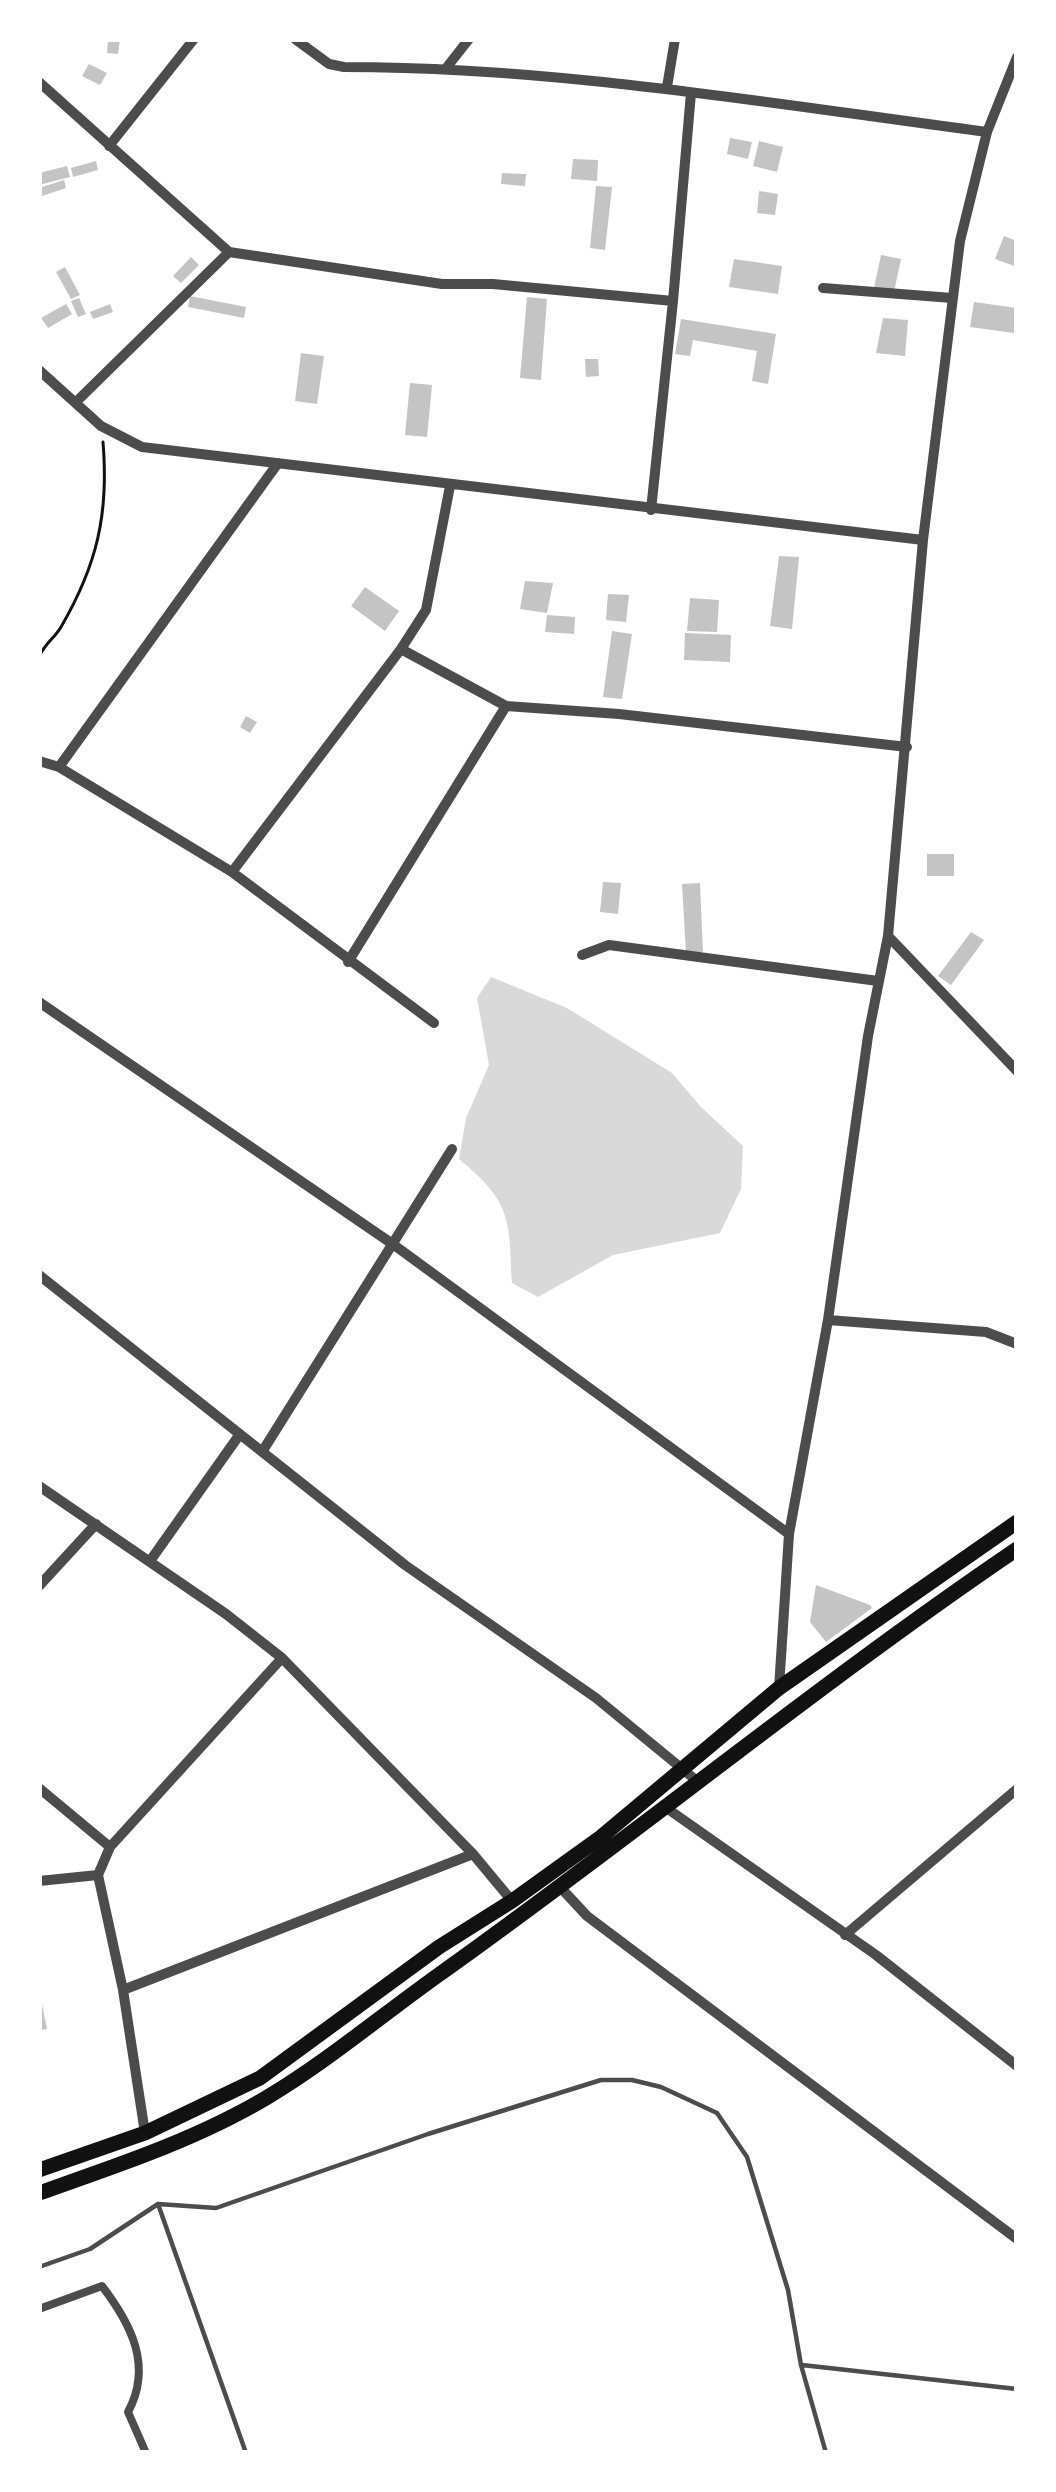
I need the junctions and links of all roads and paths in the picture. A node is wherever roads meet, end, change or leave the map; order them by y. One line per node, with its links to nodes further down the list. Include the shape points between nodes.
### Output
1 (194, 39): 11 (street)
2 (295, 39): 6 (street, via 344,67)
3 (469, 39): 6 (street)
4 (675, 39): 8 (street)
5 (1017, 57): 10 (street)
6 (446, 67): 8 (street)
7 (39, 82): 11 (street)
8 (667, 87): 9 (street)
9 (691, 93): 10 (street); 15 (street)
10 (987, 132): 14 (street)
11 (110, 146): 12 (street)
12 (229, 252): 15 (street, via 442,284); 17 (street)
13 (823, 288): 14 (street)
14 (952, 298): 22 (street)
15 (673, 301): 21 (street)
16 (39, 370): 17 (street)
17 (76, 400): 18 (street)
18 (101, 426): 19 (street, via 142,447); 23 (path, via 103,499 92,569 57,634)
19 (278, 463): 20 (street); 29 (street)
20 (450, 486): 21 (street); 24 (street, via 426,610)
21 (651, 509): 22 (street)
22 (923, 540): 27 (street)
23 (42, 640): 25 (path)
24 (400, 649): 26 (street); 30 (street)
25 (39, 657)
26 (506, 706): 27 (street); 33 (street)
27 (907, 747): 31 (street)
28 (39, 761): 29 (street)
29 (59, 767): 30 (street)
30 (232, 872): 33 (street)
31 (888, 936): 34 (street); 37 (street)
32 (582, 955): 34 (street, via 609,945)
33 (348, 962): 36 (street)
34 (878, 981): 41 (street)
35 (39, 1002): 39 (street)
36 (434, 1023)
37 (1017, 1071)
38 (452, 1149): 39 (street)
39 (394, 1246): 44 (street); 48 (street)
40 (39, 1274): 43 (street)
41 (828, 1320): 42 (street, via 986,1331); 48 (street)
42 (1017, 1344)
43 (240, 1434): 44 (street); 50 (street)
44 (262, 1452): 54 (street)
45 (39, 1486): 47 (street)
46 (1017, 1522): 53 (main road)
47 (96, 1524): 50 (street); 51 (street)
48 (789, 1534): 53 (street)
49 (1017, 1549): 55 (main road)
50 (151, 1561): 52 (street)
51 (39, 1586)
52 (282, 1658): 59 (street); 60 (street)
53 (779, 1688): 54 (main road)
54 (684, 1767): 55 (street); 64 (main road)
55 (697, 1780): 58 (main road)
56 (39, 1788): 59 (street)
57 (1016, 1792): 65 (street)
58 (665, 1807): 63 (main road); 65 (street)
59 (110, 1847): 61 (street)
60 (473, 1854): 64 (street); 66 (street)
61 (98, 1875): 62 (street); 66 (street)
62 (39, 1881)
63 (561, 1888): 70 (main road, via 266,2098 150,2155); 72 (street, via 587,1916)
64 (512, 1901): 68 (main road, via 260,2078)
65 (845, 1935): 67 (street)
66 (123, 1990): 68 (street)
67 (1017, 2066)
68 (145, 2133): 69 (main road)
69 (39, 2170)
70 (39, 2193)
71 (158, 2204): 73 (lane, via 90,2249); 75 (lane, via 216,2208 601,2080 661,2087 717,2113 747,2157 788,2290); 78 (lane)
72 (1017, 2239)
73 (39, 2266)
74 (39, 2309): 77 (street, via 102,2287 126,2318 140,2362 128,2412)
75 (801, 2365): 76 (lane); 79 (lane)
76 (1017, 2389)
77 (146, 2453)
78 (246, 2453)
79 (826, 2453)

